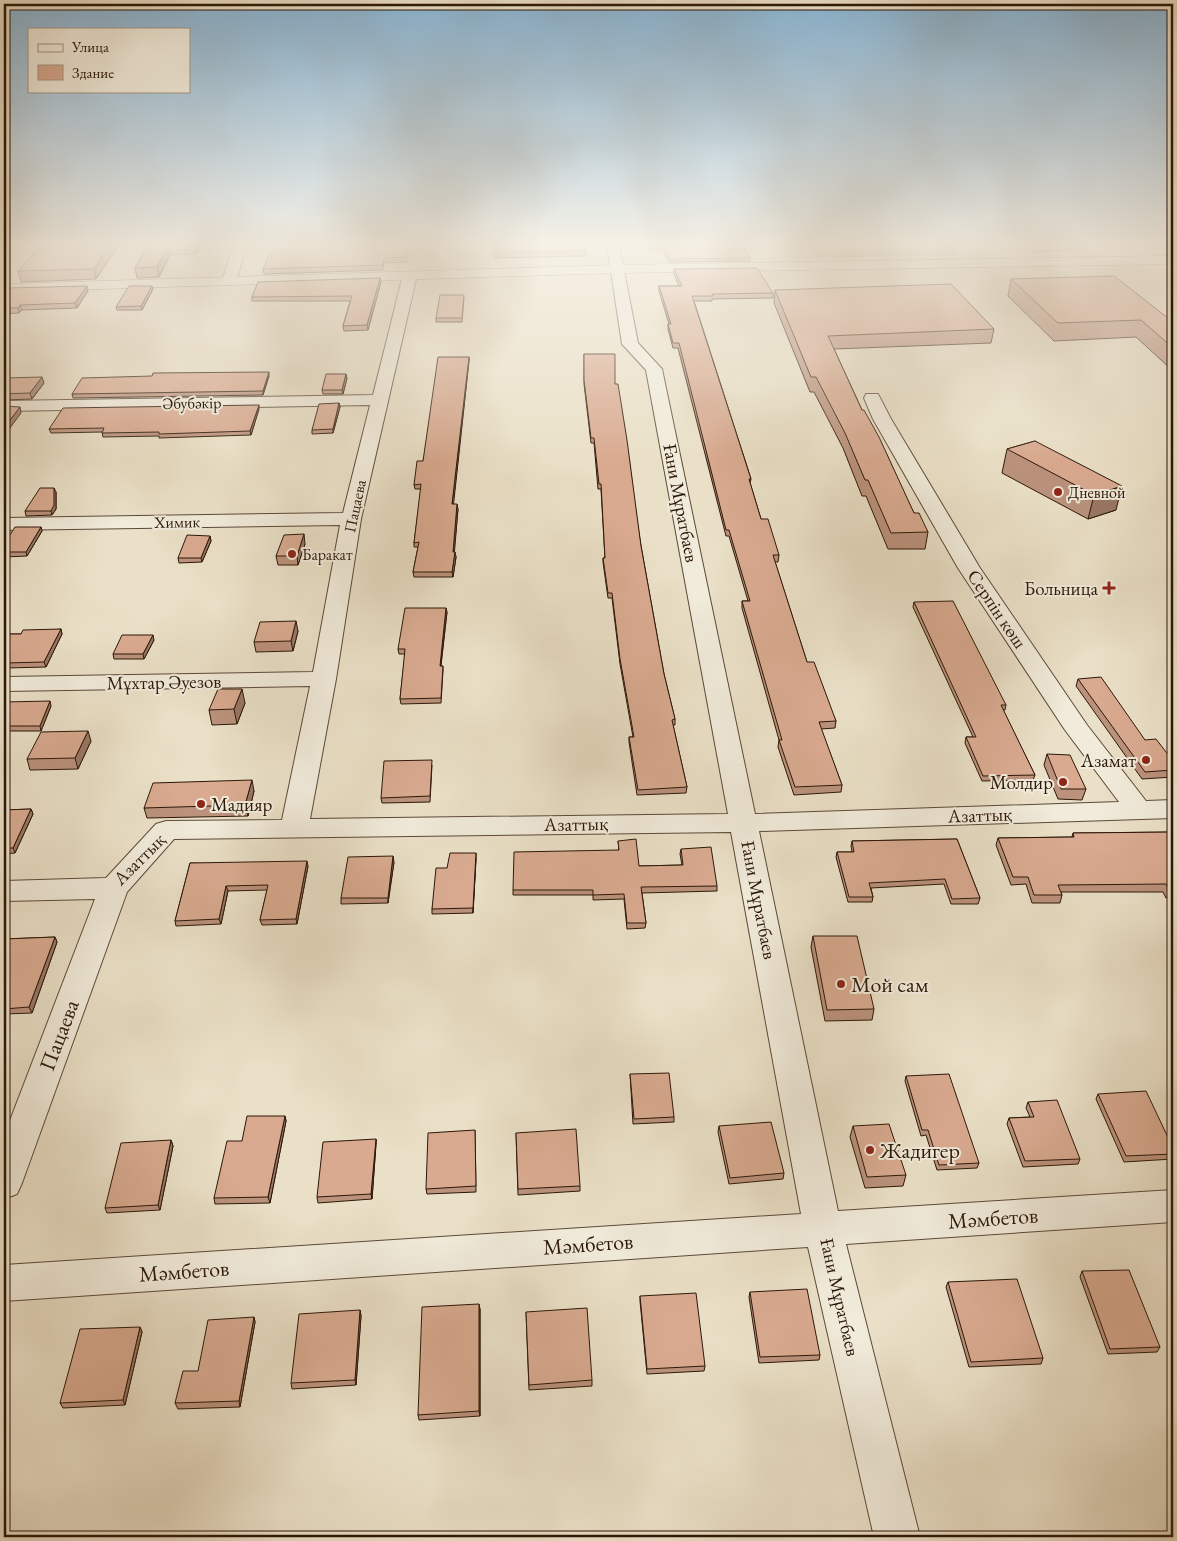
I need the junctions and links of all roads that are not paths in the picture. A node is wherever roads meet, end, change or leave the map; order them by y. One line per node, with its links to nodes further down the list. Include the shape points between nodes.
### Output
1 (400, 317): 4 (street, Пацаева)
2 (625, 317): 12 (street, Ғани Мұратбаев, via 630,344 654,369)
3 (872, 398): 10 (street, Серпін көш, via 969,568 1078,730)
4 (379, 400): 5 (street, Әбубәкір); 6 (street, Пацаева)
5 (4, 406)
6 (351, 519): 7 (street, Химик); 8 (street, Пацаева)
7 (4, 524)
8 (324, 679): 9 (street, Мұхтар Әуезов); 13 (street, Пацаева)
9 (4, 684)
10 (1138, 809): 11 (street, Азаттық); 12 (street, Азаттық)
11 (1173, 809)
12 (744, 823): 13 (street, Азаттық); 18 (street, Ғани Мұратбаев)
13 (294, 828): 14 (street, Азаттық, via 166,830)
14 (114, 888): 15 (street, Азаттық); 16 (street, Пацаева)
15 (4, 891)
16 (4, 1182)
17 (1173, 1206): 18 (street, Мәмбетов)
18 (823, 1229): 19 (street, Мәмбетов); 20 (street, Ғани Мұратбаев)
19 (4, 1283)
20 (897, 1537)

